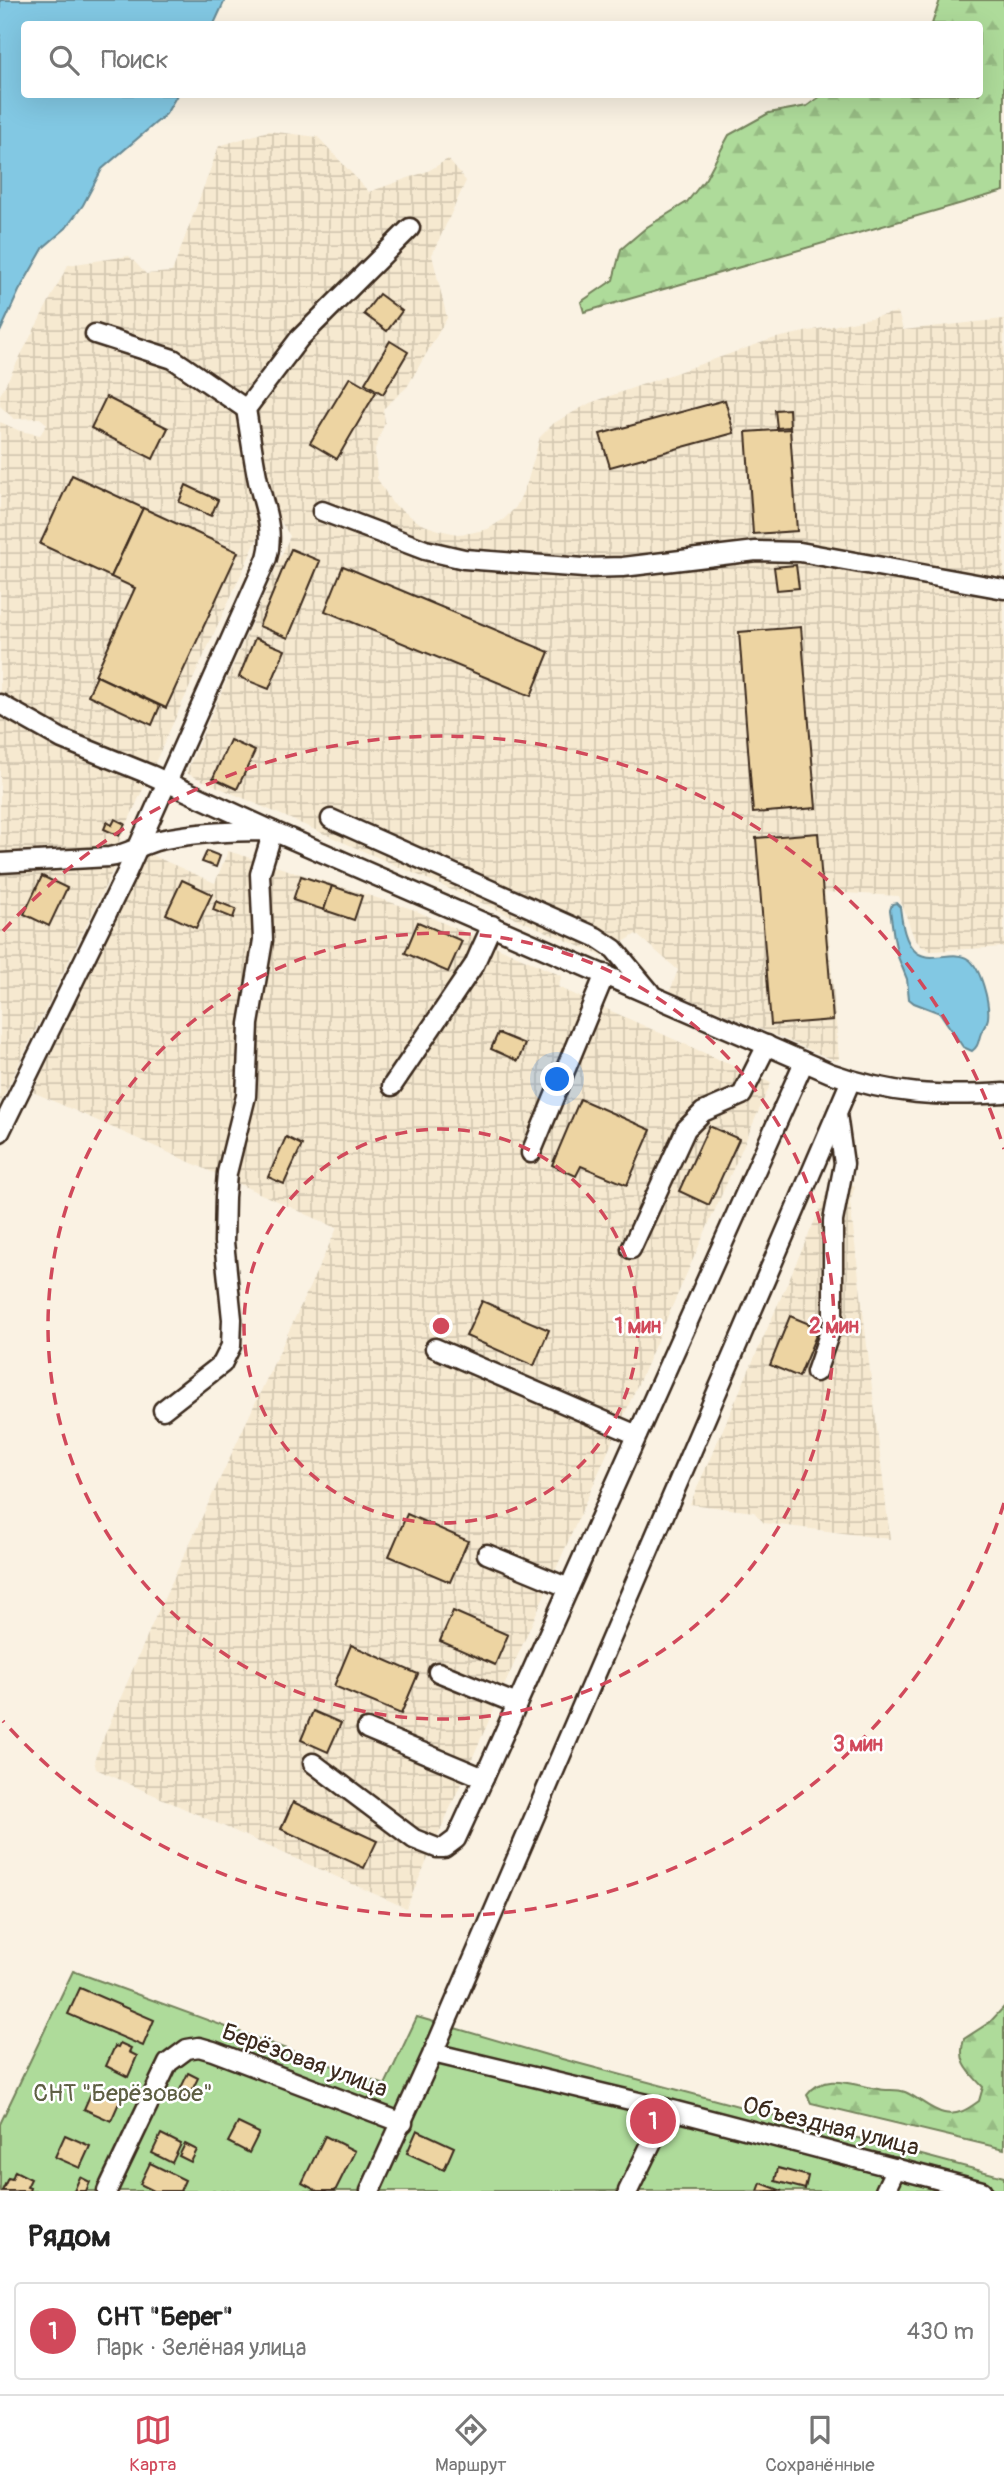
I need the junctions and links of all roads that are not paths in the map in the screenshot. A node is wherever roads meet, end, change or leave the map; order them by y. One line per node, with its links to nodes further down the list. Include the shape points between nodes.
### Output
1 (410, 228): 3 (street, via 299,339)
2 (95, 334): 3 (street, via 173,359)
3 (246, 409): 7 (street, via 270,548)
4 (322, 512): 5 (street, via 425,550 464,559 584,568 784,551)
5 (1004, 589)
6 (0, 705): 7 (street, via 62,739)
7 (167, 782): 9 (street); 10 (street)
8 (331, 819): 14 (street, via 596,937 614,949)
9 (273, 831): 10 (street, via 206,832); 12 (street); 26 (street, via 260,874 263,940 249,1024 246,1096 225,1197 231,1346 222,1364)
10 (137, 847): 11 (street, via 109,858); 21 (street)
11 (0, 863)
12 (492, 926): 13 (street); 18 (street, via 474,965)
13 (605, 974): 14 (street); 22 (street)
14 (652, 995): 15 (street)
15 (767, 1045): 16 (street); 23 (street, via 742,1095 703,1112 686,1129)
16 (804, 1062): 17 (street); 27 (street)
17 (851, 1080): 19 (street, via 923,1094); 20 (street)
18 (392, 1086)
19 (1004, 1093)
20 (837, 1113): 25 (street, via 844,1164 833,1221 832,1323); 35 (street)
21 (0, 1132)
22 (531, 1153)
23 (631, 1249)
24 (435, 1348): 27 (street)
25 (816, 1372)
26 (163, 1410)
27 (637, 1435): 29 (street)
28 (487, 1554): 29 (street)
29 (569, 1588): 31 (street)
30 (438, 1672): 31 (street)
31 (517, 1704): 34 (street)
32 (367, 1729): 34 (street)
33 (313, 1763): 34 (street, via 414,1839 437,1848 456,1839)
34 (484, 1778)
35 (433, 2053): 36 (street, Объездная улица); 37 (street)
36 (668, 2109): 38 (street, Объездная улица); 41 (street)
37 (403, 2123): 39 (street, Берёзовая улица, via 214,2051 187,2049 168,2063); 40 (street)
38 (896, 2168): 42 (street); 43 (street, Объездная улица)
39 (107, 2191)
40 (370, 2191)
41 (628, 2191)
42 (885, 2191)
43 (982, 2191)

